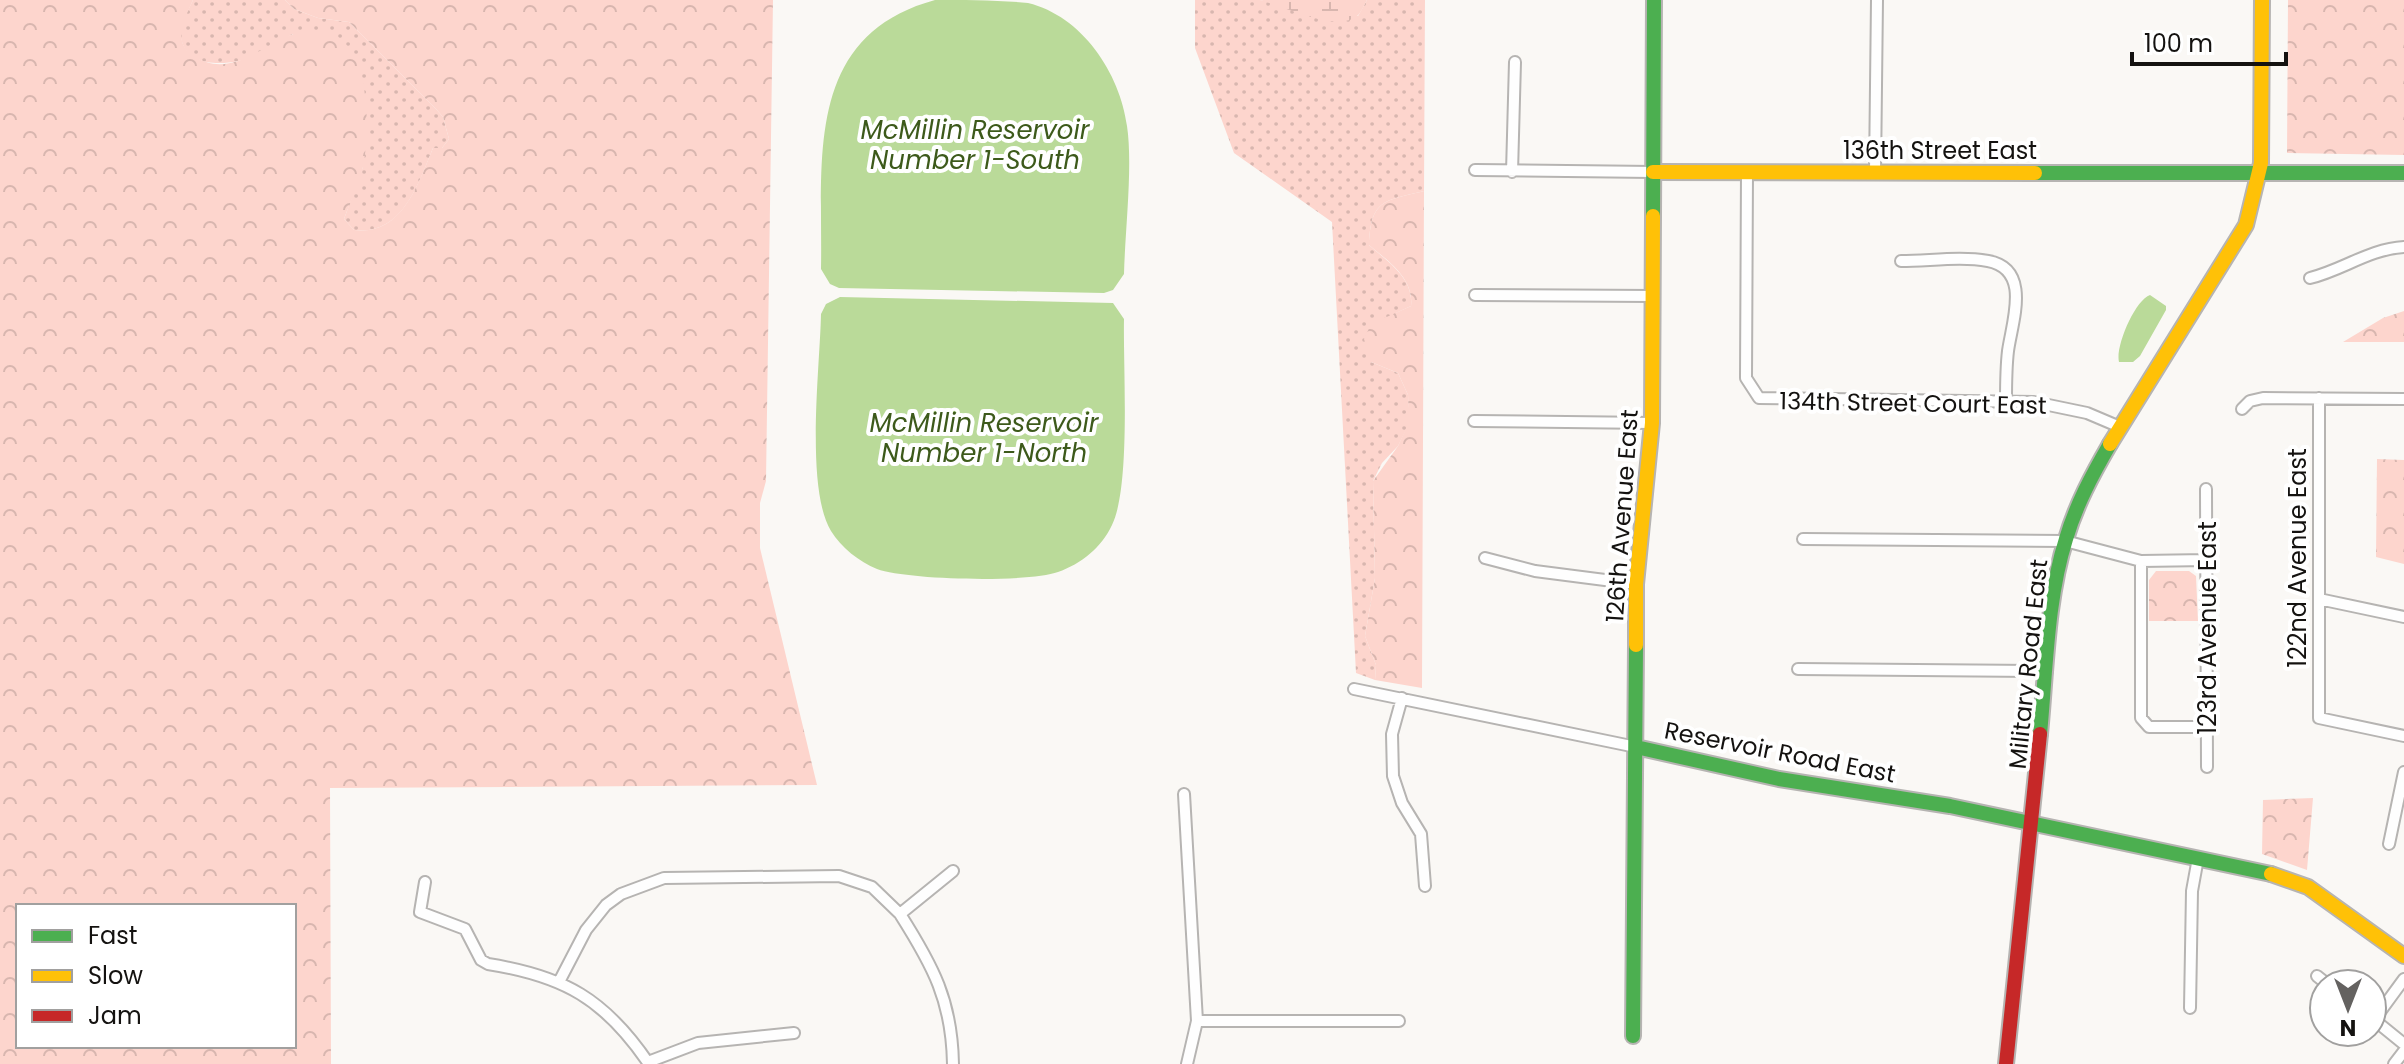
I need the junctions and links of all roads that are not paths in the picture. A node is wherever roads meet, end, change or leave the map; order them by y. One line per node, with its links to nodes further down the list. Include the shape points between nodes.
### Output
1 (1654, 0): 7 (street, 126th Avenue East)
2 (1877, 0): 9 (street)
3 (2262, 0): 11 (street)
4 (1515, 62): 6 (street)
5 (1475, 170): 6 (street, 136th Street East)
6 (1512, 172): 7 (street, 136th Street East)
7 (1653, 172): 8 (street, 136th Street East); 16 (street, 126th Avenue East)
8 (1747, 172): 9 (street, 136th Street East); 19 (street, 134th Street Court East, via 1746,378 1753,392 1765,401)
9 (1875, 172): 11 (street, 136th Street East)
10 (2404, 173): 11 (street, 136th Street East)
11 (2260, 174): 23 (street, Military Road East, via 2246,225)
12 (2404, 247): 14 (street, via 2370,253 2333,273)
13 (1901, 261): 19 (street, via 1982,260 2007,271 2017,293)
14 (2310, 278)
15 (1475, 295): 16 (street)
16 (1653, 296): 22 (street, 126th Avenue East)
17 (2319, 398): 18 (street); 20 (street, via 2263,398); 31 (street, 122nd Avenue East)
18 (2404, 399)
19 (2006, 401): 23 (street, 134th Street Court East, via 2063,406)
20 (2242, 409)
21 (1474, 421): 22 (street)
22 (1652, 423): 30 (street, 126th Avenue East)
23 (2120, 427): 26 (street, Military Road East, via 2086,486)
24 (2206, 489): 28 (street, 123rd Avenue East)
25 (1803, 539): 26 (street)
26 (2065, 541): 29 (street); 34 (street, Military Road East)
27 (1485, 558): 30 (street, via 1548,573)
28 (2207, 560): 29 (street); 37 (street, 123rd Avenue East)
29 (2141, 561): 37 (street, via 2143,724)
30 (1636, 584): 39 (street, 126th Avenue East)
31 (2319, 599): 32 (street); 38 (street, 122nd Avenue East, via 2319,718)
32 (2404, 617)
33 (1798, 669): 34 (street)
34 (2047, 671): 43 (street, Military Road East)
35 (1354, 689): 36 (street, Reservoir Road East)
36 (1402, 698): 39 (street, Reservoir Road East); 48 (street, via 1392,734 1393,776 1421,834)
37 (2207, 727): 40 (street, 123rd Avenue East)
38 (2404, 736)
39 (1636, 747): 43 (street, Reservoir Road East, via 1792,781); 59 (street, 126th Avenue East)
40 (2207, 767)
41 (2404, 772): 44 (street)
42 (1184, 794): 55 (street)
43 (2033, 822): 45 (street, Reservoir Road East); 65 (street, Military Road East)
44 (2389, 844)
45 (2198, 858): 50 (street, Reservoir Road East, via 2260,870 2308,887); 54 (street, via 2192,891)
46 (953, 871): 49 (street)
47 (425, 882): 52 (street, via 420,912 465,929 481,960)
48 (1425, 886)
49 (900, 914): 52 (street, via 872,887 839,876 664,878 606,905); 63 (street, via 943,994)
50 (2404, 956)
51 (2404, 979): 53 (street)
52 (560, 980): 62 (street, via 619,1026)
53 (2388, 1000)
54 (2190, 1008)
55 (1197, 1021): 56 (street); 64 (street)
56 (1399, 1021)
57 (2388, 1031): 60 (street)
58 (794, 1033): 62 (street, via 698,1043)
59 (1633, 1036)
60 (2404, 1044)
61 (2404, 1051): 66 (street)
62 (649, 1063)
63 (953, 1064)
64 (1187, 1064)
65 (2006, 1064)
66 (2394, 1064)

